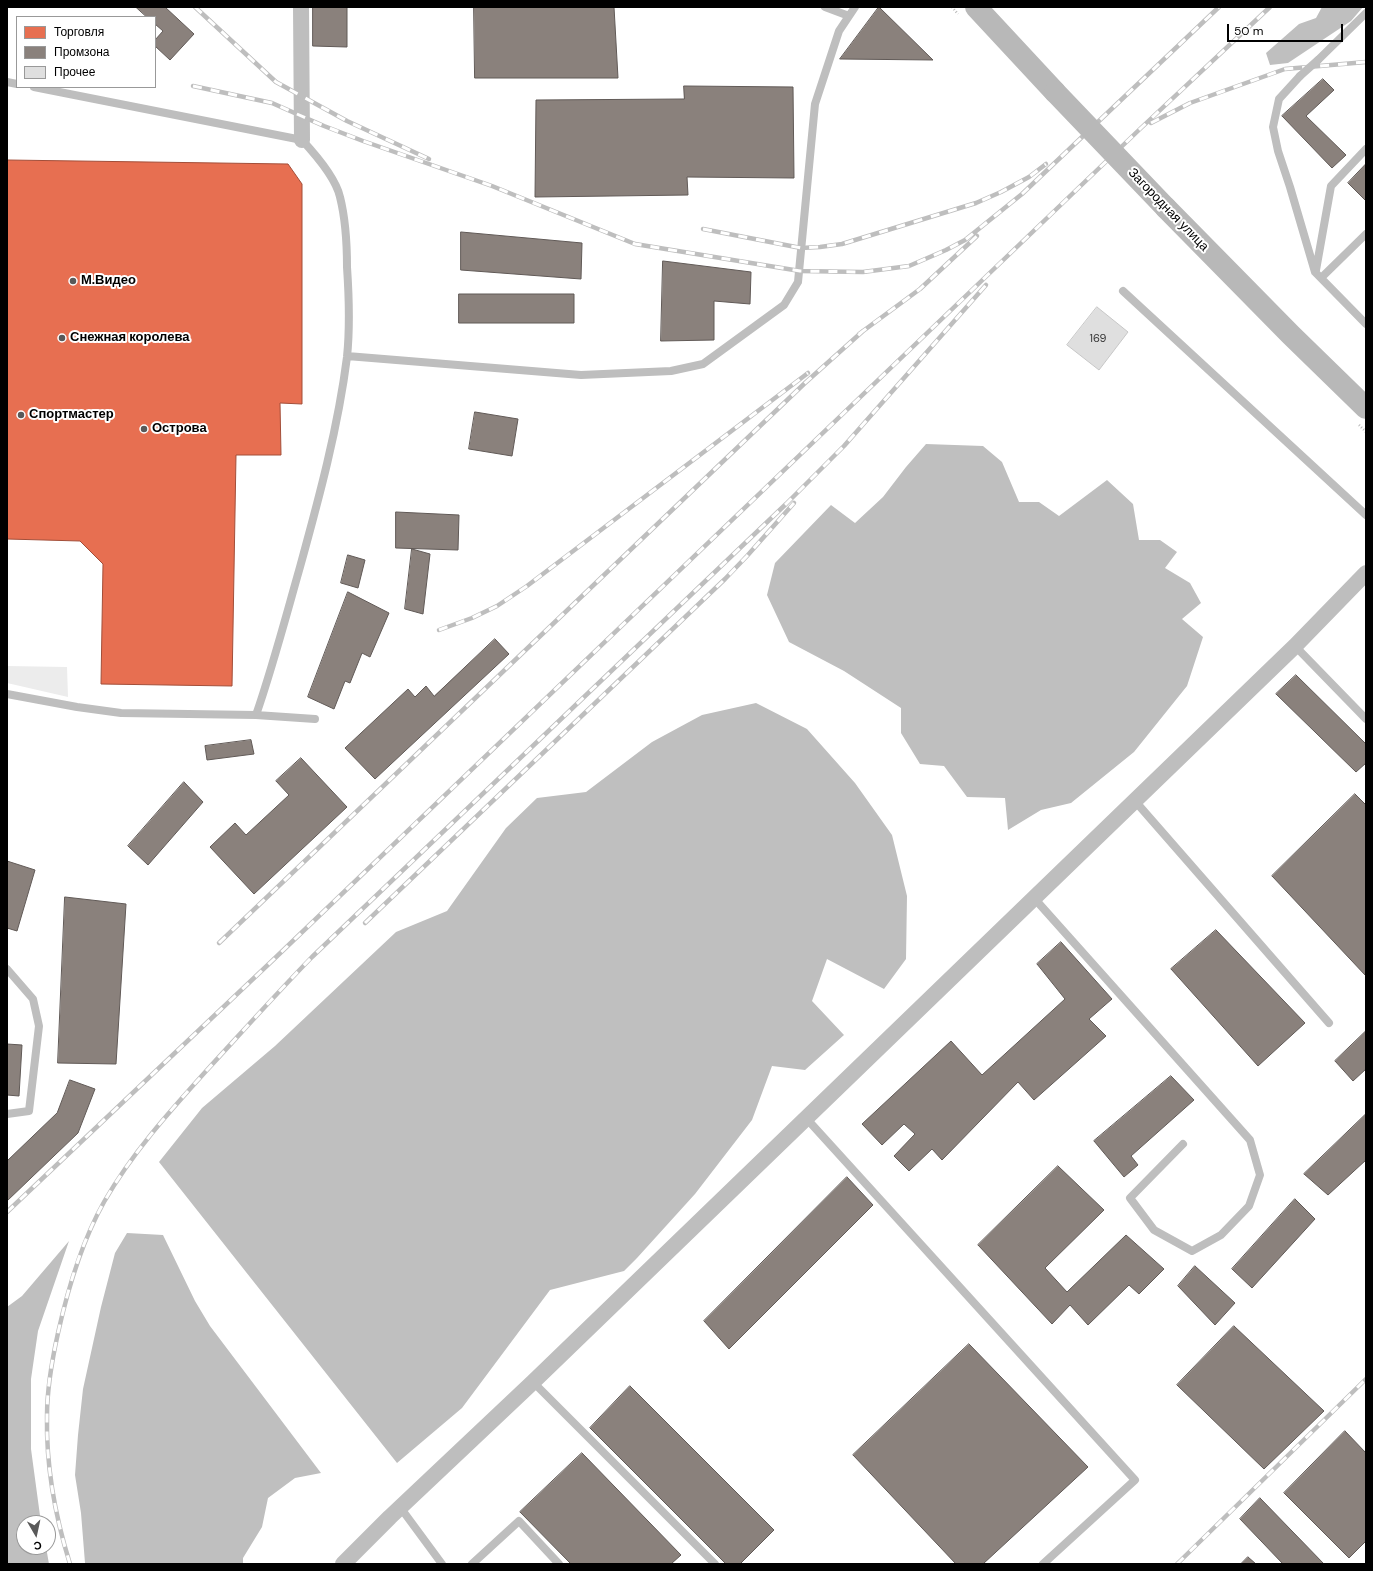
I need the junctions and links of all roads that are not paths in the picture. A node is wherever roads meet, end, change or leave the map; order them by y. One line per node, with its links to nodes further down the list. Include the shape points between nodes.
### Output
1 (301, 7): 8 (street)
2 (825, 7): 6 (lane)
3 (855, 7): 6 (lane)
4 (976, 7): 15 (main road, Загородная улица, bridge, via 1166,208)
5 (1366, 13): 11 (lane, bridge, via 1279,99 1273,127 1278,151)
6 (849, 16): 14 (lane, via 839,31 815,104 798,282 784,305 703,364 671,371 581,375)
7 (39, 88): 8 (lane)
8 (302, 140): 14 (lane, via 315,153 340,197 347,250)
9 (1366, 149): 11 (lane, via 1331,186)
10 (1366, 234): 11 (lane)
11 (1318, 275): 13 (lane)
12 (1123, 291): 16 (lane)
13 (1366, 324)
14 (347, 356): 20 (lane, via 330,450 309,537)
15 (1366, 408)
16 (1366, 515)
17 (1366, 573): 18 (street)
18 (1295, 646): 22 (lane); 23 (street)
19 (7, 694): 20 (lane, via 121,713)
20 (256, 715): 21 (lane)
21 (315, 719)
22 (1366, 719)
23 (1135, 801): 24 (street); 26 (lane)
24 (1034, 898): 28 (street); 29 (lane, via 1250,1140 1260,1174 1249,1206 1221,1235 1192,1251 1154,1230 1130,1198)
25 (7, 969): 27 (lane, via 33,999 39,1026 29,1111)
26 (1329, 1024)
27 (7, 1114)
28 (806, 1118): 30 (street); 37 (lane, via 1136,1480)
29 (1183, 1144)
30 (533, 1382): 31 (street); 36 (lane)
31 (400, 1507): 32 (street); 33 (lane)
32 (343, 1564)
33 (442, 1564)
34 (472, 1564): 35 (lane, via 519,1521)
35 (559, 1564)
36 (715, 1564)
37 (1043, 1564)

